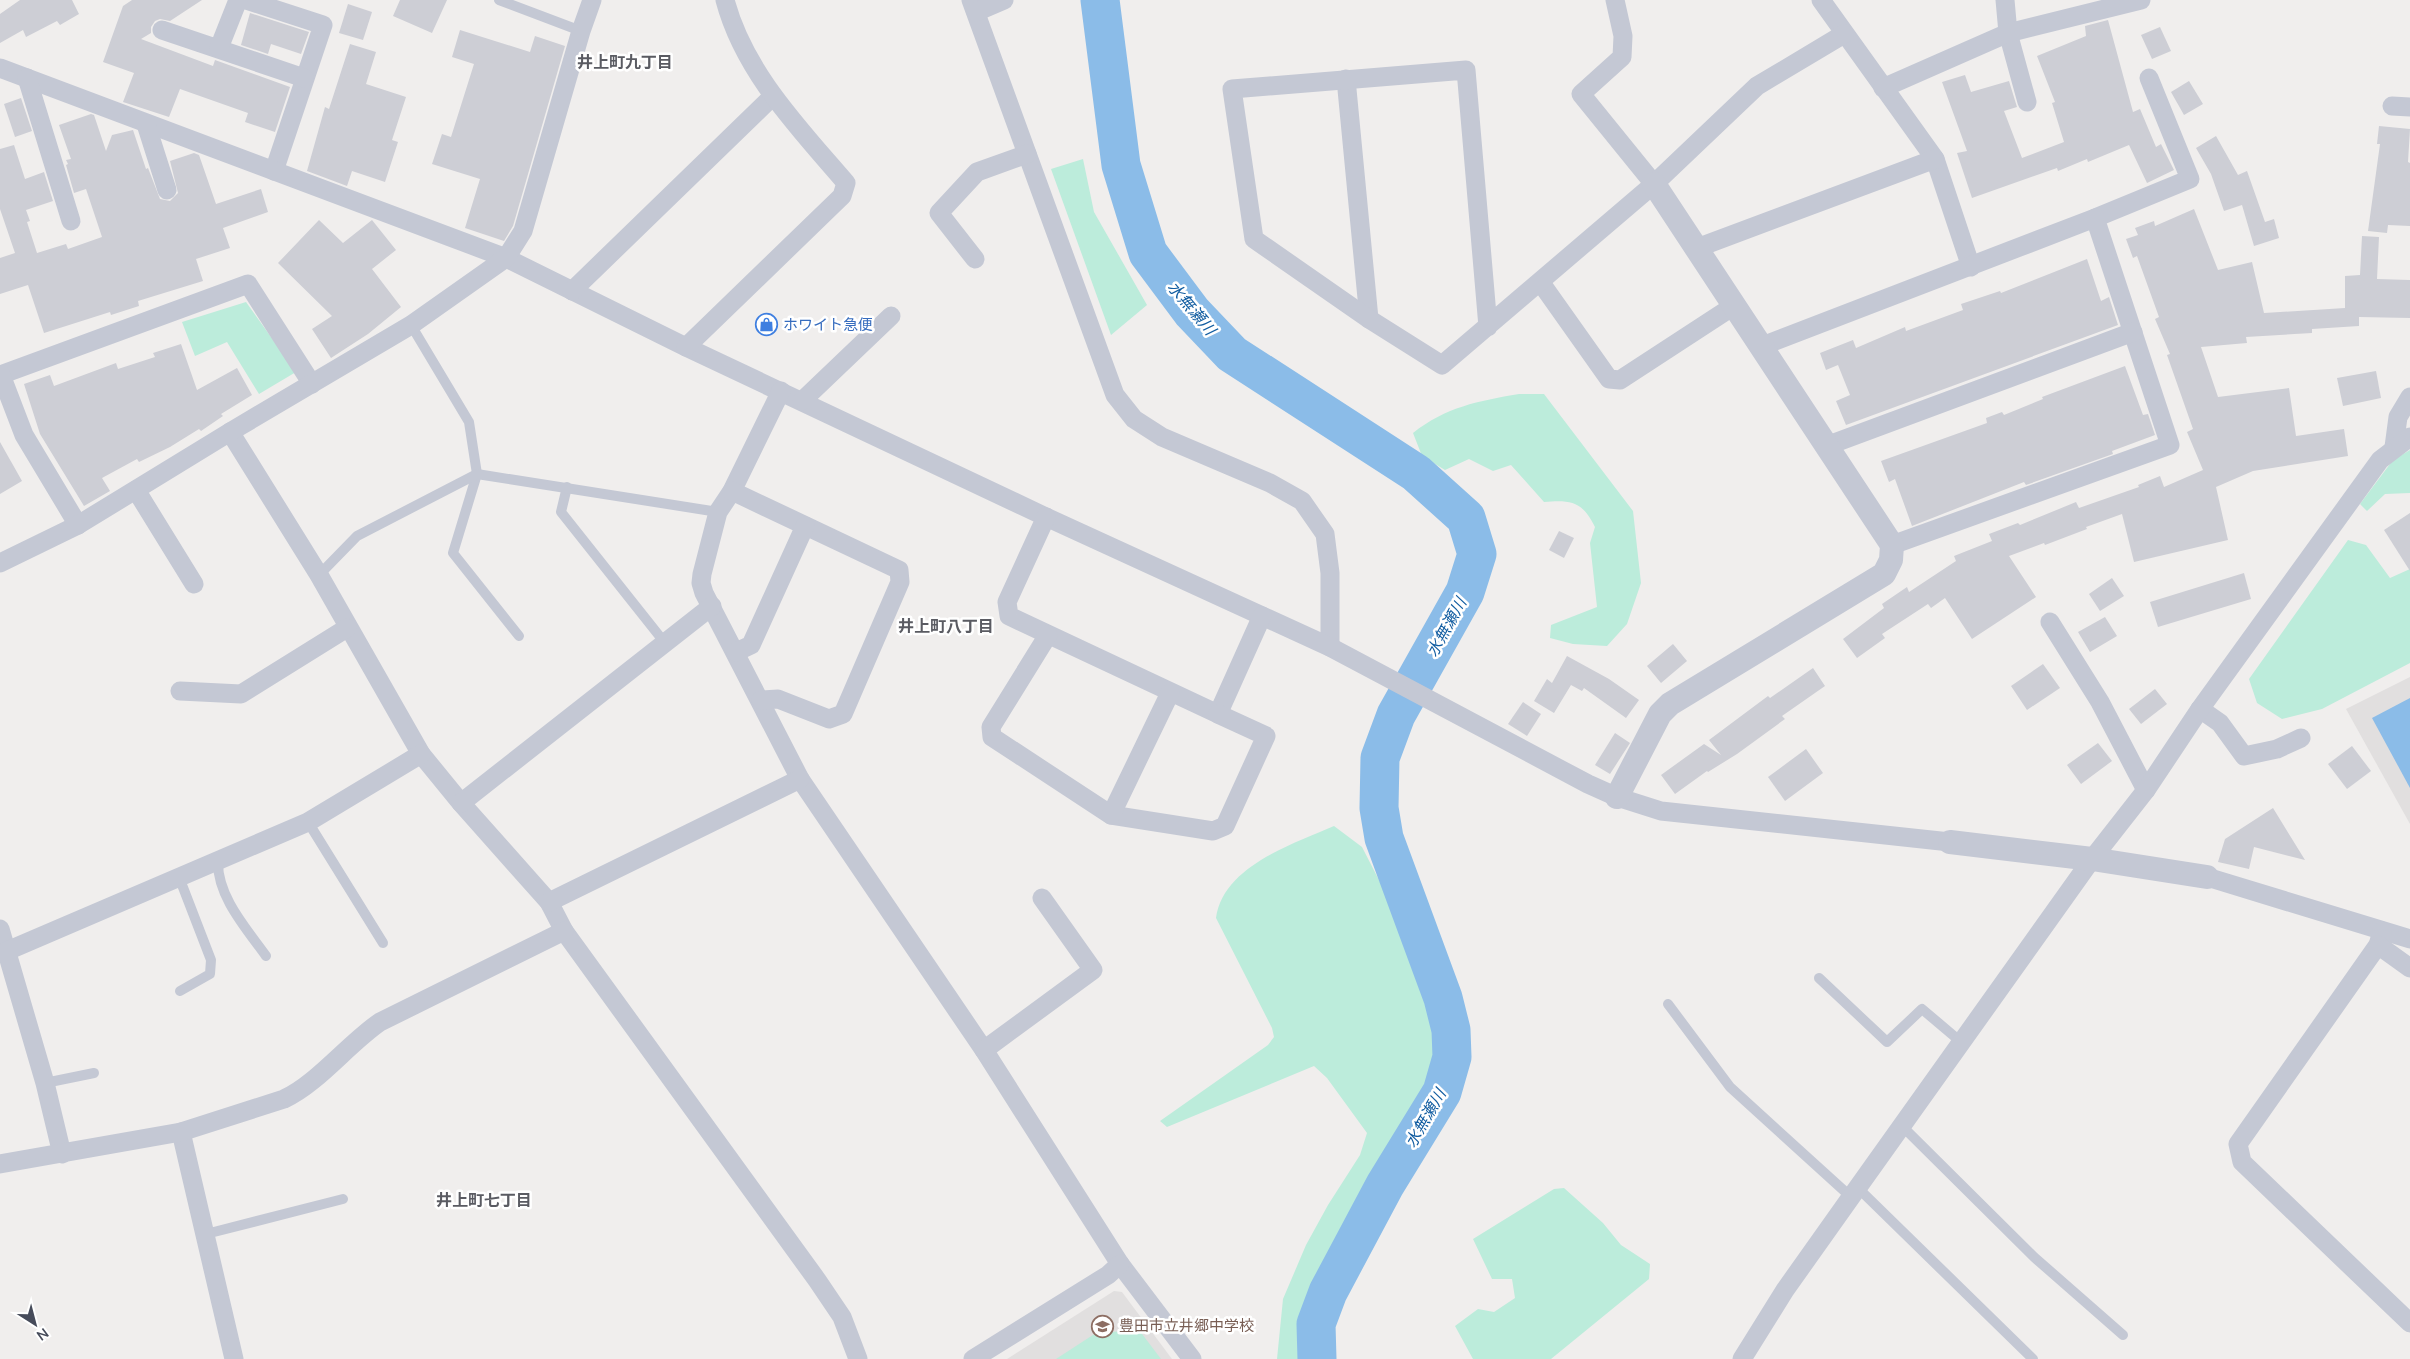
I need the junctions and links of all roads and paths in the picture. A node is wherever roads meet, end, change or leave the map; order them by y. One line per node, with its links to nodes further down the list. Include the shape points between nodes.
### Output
1 (238, 0): 16 (street)
2 (246, 0): 19 (street, via 323,25)
3 (499, 0): 13 (lane)
4 (592, 0): 13 (street)
5 (726, 0): 23 (street, via 732,25)
6 (1004, 0): 11 (street)
7 (1615, 0): 29 (street, via 1623,36 1622,57 1581,94)
8 (1821, 0): 14 (street)
9 (2005, 0): 15 (street)
10 (2141, 0): 15 (street)
11 (974, 6): 26 (street)
12 (162, 30): 16 (street)
13 (581, 31): 34 (street, via 523,231)
14 (1844, 34): 22 (street); 29 (street, via 1757,86)
15 (2008, 34): 22 (street); 24 (street)
16 (219, 48): 19 (street)
17 (0, 68): 18 (street)
18 (27, 78): 25 (street); 32 (street)
19 (304, 78): 28 (street)
20 (2149, 78): 31 (street, via 2190,179)
21 (1346, 79): 41 (street); 41 (street, via 1232,89 1254,239); 43 (street, via 1466,70)
22 (1883, 88): 27 (street)
23 (773, 96): 38 (street); 46 (street, via 846,183 842,196)
24 (2027, 102)
25 (146, 124): 28 (street); 30 (street)
26 (1027, 154): 35 (street, via 977,172 939,213); 75 (street, via 1115,395 1134,419 1162,437 1270,483 1302,501 1325,534 1330,573)
27 (1935, 159): 33 (street); 36 (street)
28 (274, 171): 34 (street)
29 (1654, 184): 33 (street); 37 (street)
30 (168, 190)
31 (2095, 218): 36 (street); 44 (street)
32 (71, 221)
33 (1698, 248): 39 (street)
34 (506, 258): 38 (street); 42 (street)
35 (975, 259)
36 (1971, 267): 45 (street)
37 (1541, 283): 39 (street, via 1609,378 1620,380); 43 (street)
38 (572, 291): 46 (street)
39 (1735, 305): 45 (street)
40 (891, 316): 51 (street)
41 (1369, 319): 43 (street, via 1442,365)
42 (411, 326): 48 (street); 56 (lane, via 469,422)
43 (1488, 328)
44 (2133, 332): 54 (street); 64 (street, via 2170,445)
45 (1762, 346): 54 (street)
46 (686, 347): 49 (street)
47 (0, 375): 48 (street, via 248,284); 62 (street, via 24,434)
48 (312, 384): 52 (street)
49 (781, 391): 51 (street); 59 (street)
50 (2410, 397): 55 (street, via 2398,418)
51 (802, 402): 61 (street)
52 (230, 432): 58 (street); 66 (street)
53 (2410, 437): 55 (street)
54 (1829, 445): 64 (street)
55 (2394, 448): 80 (street, via 2380,460)
56 (477, 474): 57 (lane); 66 (lane, via 357,536); 73 (lane, via 453,553)
57 (567, 487): 60 (lane); 74 (lane, via 561,512)
58 (136, 490): 62 (street); 67 (street)
59 (732, 491): 60 (street); 63 (street)
60 (718, 512): 68 (street, via 701,583)
61 (1046, 517): 69 (street); 72 (street, via 1006,609 1009,616)
62 (78, 525): 65 (street)
63 (804, 526): 76 (street, via 750,646); 79 (street, via 900,570 900,582 843,714 829,719 778,699)
64 (1892, 545): 86 (street, via 1891,560 1884,574 1670,704 1660,714)
65 (0, 563)
66 (319, 575): 71 (street)
67 (194, 584)
68 (712, 606): 74 (street); 76 (street)
69 (1262, 616): 75 (street); 81 (street)
70 (2050, 622): 85 (street, via 2100,702)
71 (347, 628): 77 (street, via 241,694); 83 (street)
72 (1048, 635): 78 (street); 88 (street, via 991,727 992,737)
73 (519, 636)
74 (665, 643): 87 (street)
75 (1330, 647): 86 (street)
76 (736, 652): 79 (street)
77 (180, 691)
78 (1170, 692): 81 (street); 88 (street)
79 (761, 700): 84 (street)
80 (2200, 709): 82 (street, via 2220,723 2244,756 2277,749); 85 (street)
81 (1218, 714): 88 (street, via 1266,736 1225,826 1213,831)
82 (2301, 738)
83 (421, 754): 87 (street); 89 (street)
84 (800, 778): 96 (street); 109 (street)
85 (2146, 790): 91 (street)
86 (1617, 797): 90 (street, via 1661,811)
87 (460, 803): 96 (street)
88 (1111, 815)
89 (308, 822): 92 (street); 101 (lane)
90 (1950, 842): 91 (street)
91 (2092, 859): 94 (street); 108 (street)
92 (218, 861): 93 (street); 103 (lane, via 218,874 229,901)
93 (180, 877): 102 (street); 106 (lane, via 211,960 210,974)
94 (2208, 877): 99 (street)
95 (1042, 898): 109 (street, via 1093,970)
96 (550, 902): 98 (street)
97 (0, 929): 102 (street)
98 (564, 931): 113 (street, via 380,1022 359,1036 298,1093); 123 (street, via 817,1280 842,1317)
99 (2380, 938): 100 (street); 104 (street); 120 (street, via 2238,1144 2242,1162)
100 (2410, 939)
101 (383, 943)
102 (7, 951): 111 (street)
103 (266, 956)
104 (2410, 968)
105 (1819, 978): 108 (lane, via 1887,1042 1922,1009)
106 (180, 991)
107 (1668, 1004): 116 (lane, via 1730,1087)
108 (1961, 1042): 112 (street)
109 (984, 1050): 119 (street)
110 (94, 1073): 111 (lane)
111 (45, 1083): 114 (street)
112 (1902, 1126): 116 (street); 121 (lane, via 2034,1257)
113 (181, 1132): 114 (street); 118 (street)
114 (62, 1154): 115 (street)
115 (0, 1164)
116 (1854, 1192): 126 (street, via 1785,1290); 127 (lane)
117 (343, 1199): 118 (lane)
118 (206, 1234): 122 (street)
119 (1120, 1264): 124 (street, via 1108,1275); 125 (street)
120 (2410, 1324)
121 (2123, 1336)
122 (234, 1359)
123 (858, 1359)
124 (973, 1359)
125 (1192, 1359)
126 (1742, 1359)
127 (2033, 1359)

